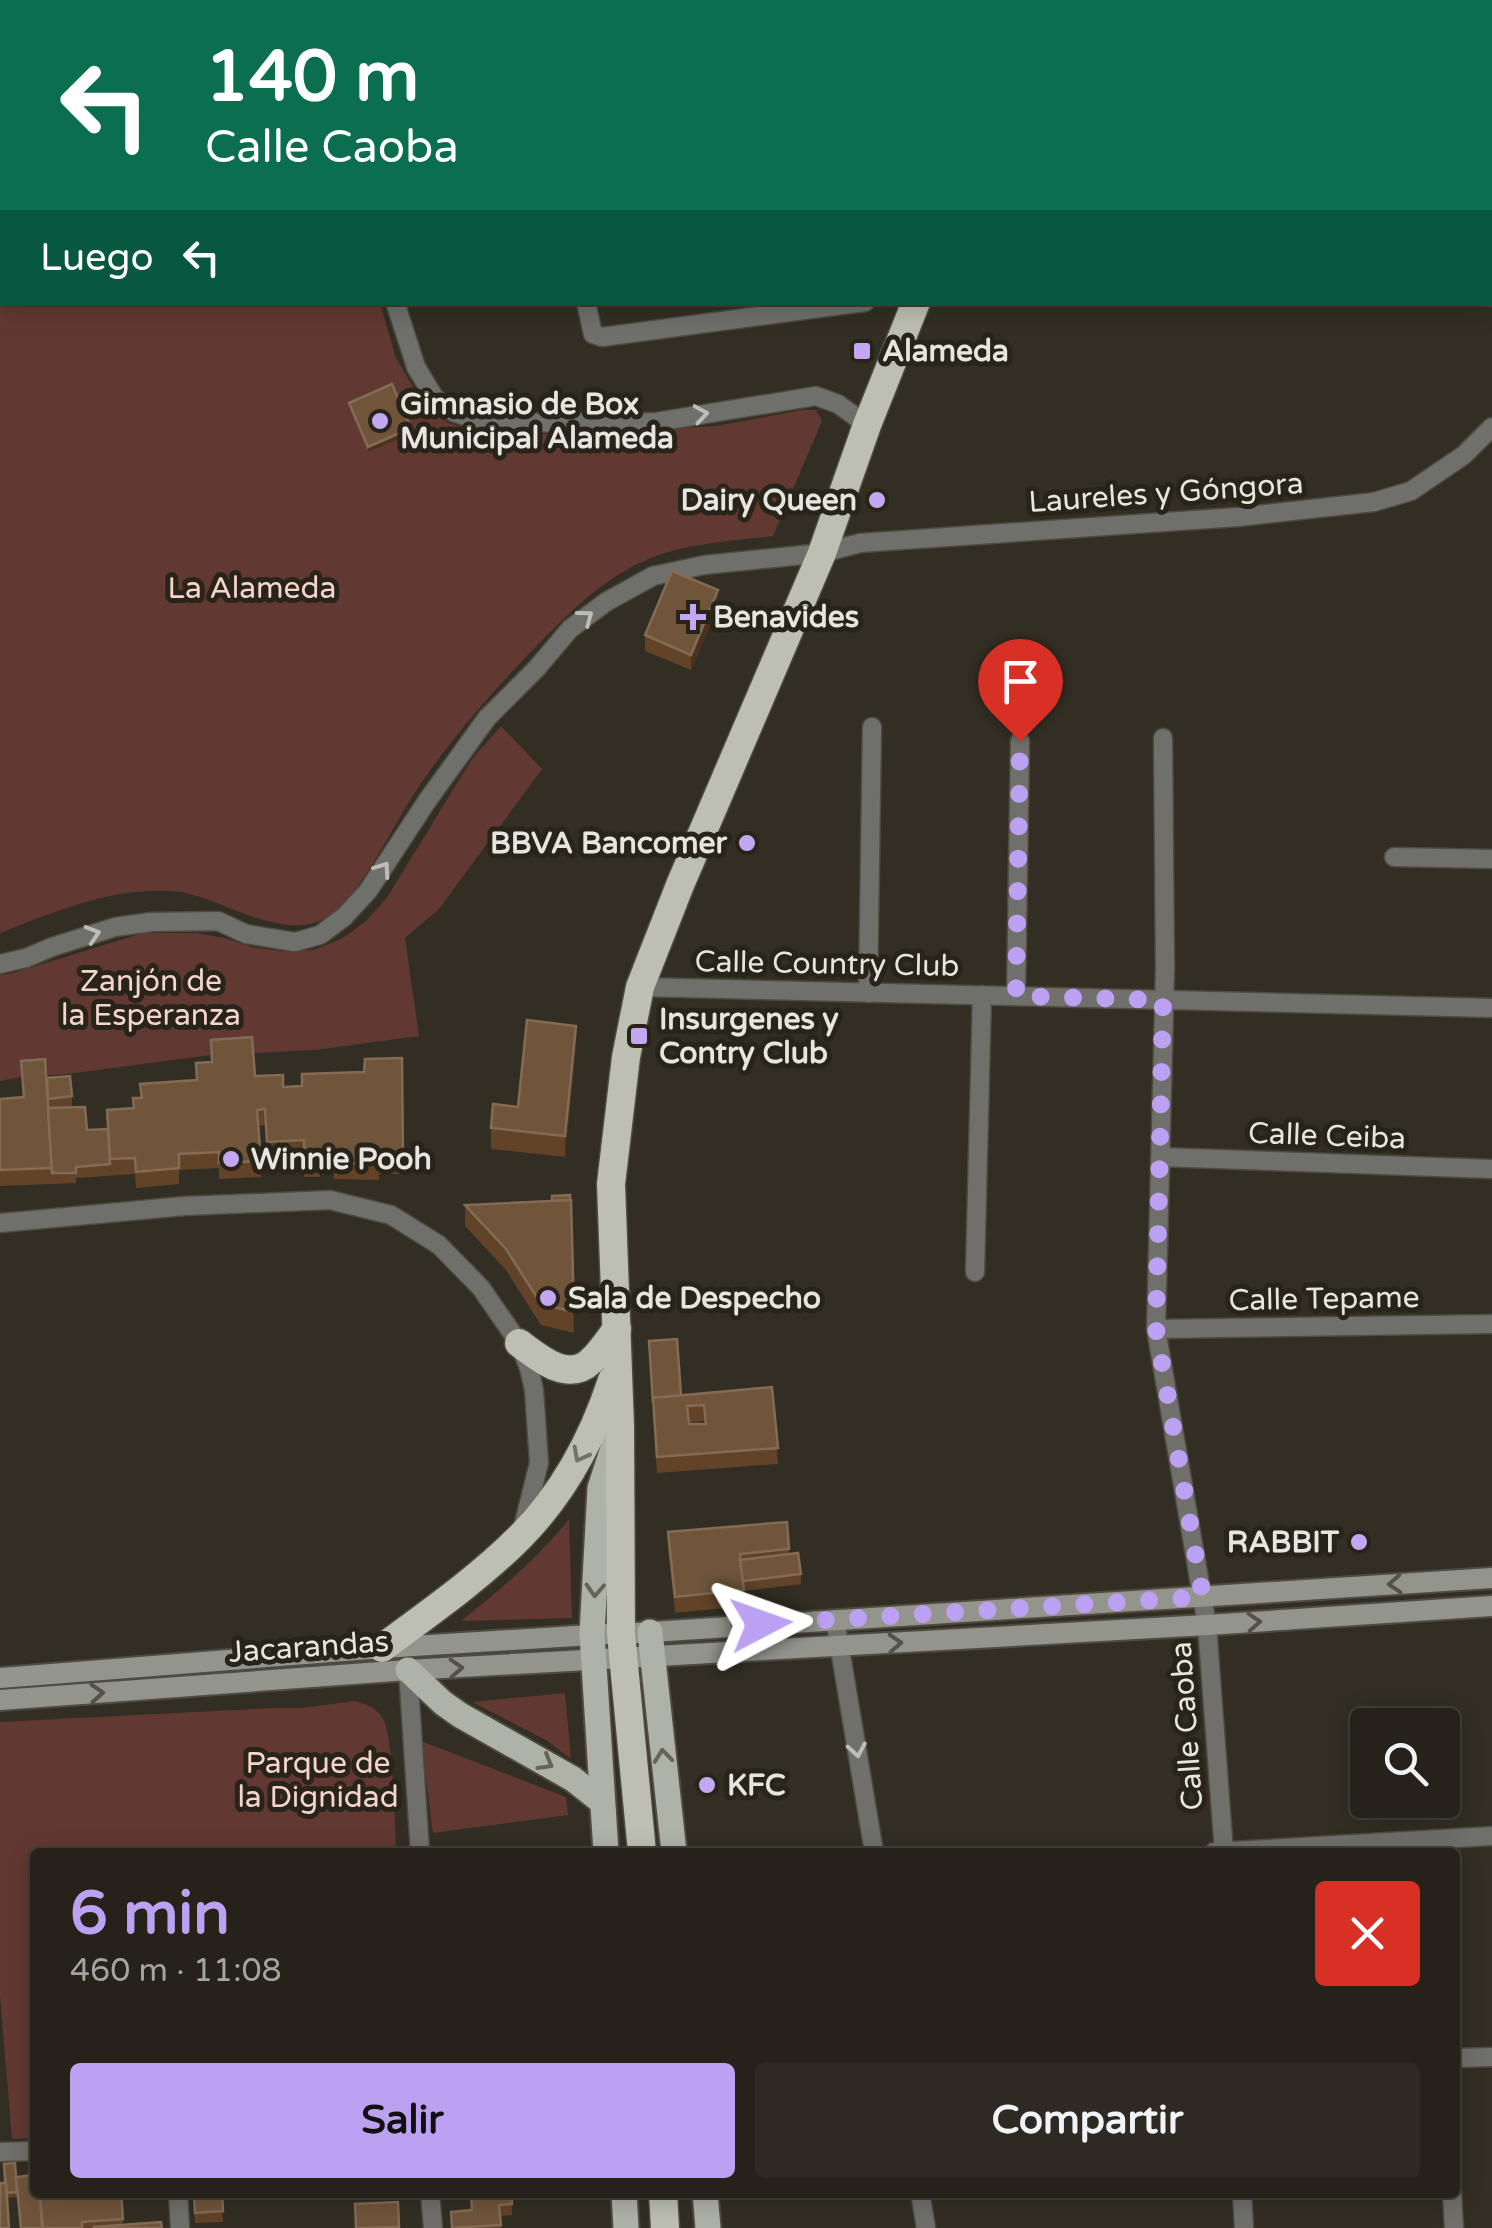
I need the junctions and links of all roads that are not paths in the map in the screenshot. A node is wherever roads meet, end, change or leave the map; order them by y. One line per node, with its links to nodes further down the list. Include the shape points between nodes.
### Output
1 (396, 305): 7 (street, one-way to 7, via 416,368 434,397 486,423 656,422 816,396)
2 (587, 305): 6 (street, via 593,334 602,337)
3 (715, 305): 6 (street)
4 (842, 305): 6 (street)
5 (915, 305): 7 (highway)
6 (712, 322)
7 (867, 425): 9 (highway)
8 (1492, 427): 9 (street, Laureles y Góngora, via 1410,491 1374,502 860,542)
9 (822, 552): 15 (street, Laureles y Góngora, one-way to 9, via 150,922 218,921 246,934 295,942 320,935 368,891 487,718 570,629 654,576); 16 (highway)
10 (872, 728): 17 (street)
11 (1162, 738): 20 (street, Calle Caoba)
12 (1020, 741): 19 (street)
13 (1394, 857): 14 (street)
14 (1492, 858)
15 (0, 964)
16 (640, 987): 17 (street, Calle Country Club); 27 (highway, via 611,1184)
17 (868, 993): 18 (street, Calle Country Club)
18 (982, 995): 19 (street, Calle Country Club); 25 (street)
19 (1016, 996): 20 (street, Calle Country Club)
20 (1163, 1000): 21 (street, Calle Country Club); 22 (street, Calle Caoba)
21 (1492, 1008)
22 (1161, 1158): 23 (street, Calle Ceiba); 28 (street, Calle Caoba)
23 (1492, 1169)
24 (0, 1224): 29 (street, via 330,1200 391,1216 438,1245 481,1288)
25 (975, 1272)
26 (1492, 1324): 28 (street, Calle Tepame)
27 (617, 1329): 29 (highway, via 589,1364 573,1370 552,1366); 30 (highway); 31 (highway, one-way to 31, via 613,1377 590,1437)
28 (1156, 1329): 33 (street, Calle Caoba)
29 (519, 1343): 31 (street, via 534,1390 540,1462)
30 (620, 1426): 38 (highway); 40 (main road, one-way to 40, via 600,1488)
31 (520, 1537): 41 (highway)
32 (1492, 1578): 33 (main road, one-way to 33)
33 (1203, 1597): 35 (main road); 36 (street, Calle Caoba)
34 (1492, 1606): 36 (main road, one-way to 34)
35 (834, 1619): 37 (main road); 39 (street)
36 (1207, 1625): 39 (main road, one-way to 36); 52 (street, Calle Caoba)
37 (652, 1645): 38 (main road, Jacarandas); 39 (main road); 50 (main road, one-way to 37)
38 (622, 1646): 40 (main road, Jacarandas); 49 (highway)
39 (840, 1646): 51 (street, one-way to 51)
40 (593, 1647): 41 (main road, Jacarandas); 42 (main road, Jacarandas, one-way to 40); 45 (main road)
41 (382, 1648): 43 (main road, Jacarandas)
42 (408, 1670): 44 (main road, Jacarandas, one-way to 42); 45 (main road, one-way to 45, via 460,1715); 47 (street)
43 (0, 1675)
44 (0, 1700)
45 (602, 1802): 48 (main road)
46 (1492, 1836): 53 (street)
47 (420, 1848)
48 (606, 1848)
49 (642, 1848)
50 (674, 1848)
51 (873, 1848)
52 (1224, 1848)
53 (1291, 1848)
54 (1492, 2057): 55 (street)
55 (1460, 2058)
56 (30, 2151): 57 (street)
57 (0, 2152)
58 (178, 2198): 66 (street)
59 (430, 2198): 67 (street)
60 (624, 2198): 68 (main road)
61 (663, 2198): 69 (highway)
62 (706, 2198): 70 (main road)
63 (921, 2198): 71 (street)
64 (1242, 2198): 72 (street)
65 (1452, 2198): 73 (street)
66 (180, 2228)
67 (433, 2228)
68 (626, 2228)
69 (665, 2228)
70 (708, 2228)
71 (926, 2228)
72 (1244, 2228)
73 (1454, 2228)

